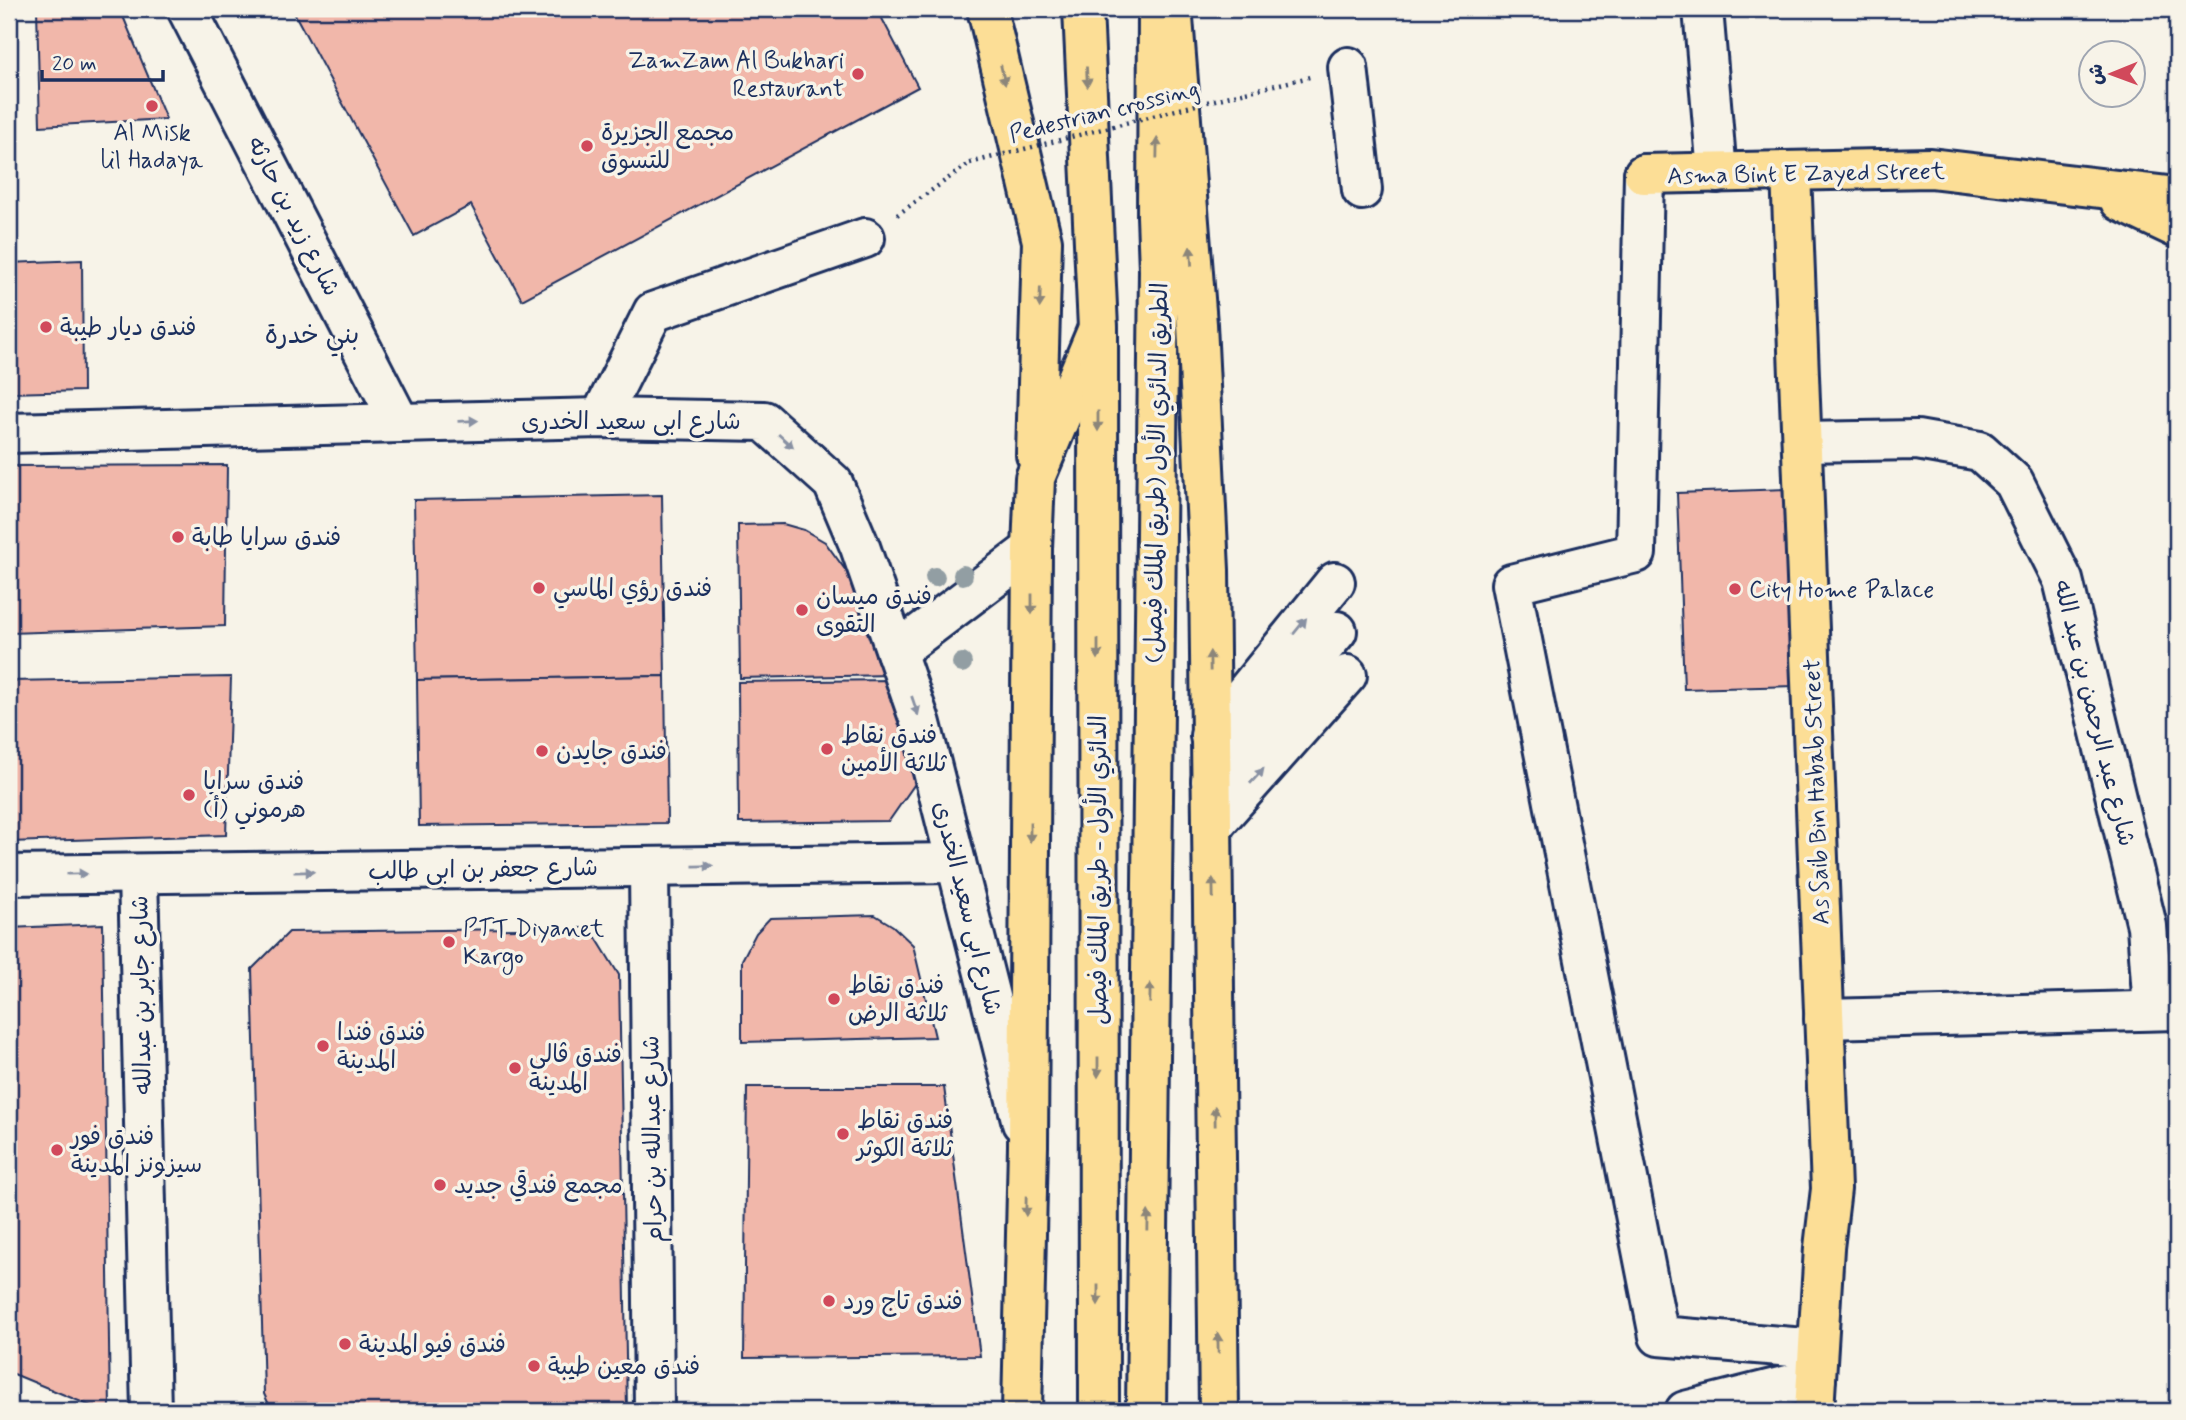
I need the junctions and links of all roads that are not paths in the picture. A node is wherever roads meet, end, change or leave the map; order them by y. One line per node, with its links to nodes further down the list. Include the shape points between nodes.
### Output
1 (187, 9): 18 (street, شارع زيد بن حارثه)
2 (987, 9): 21 (main road, one-way to 21, via 1042,241)
3 (1083, 9): 16 (main road, الدائري الأول - طريق الملك فيصل, one-way to 16)
4 (1158, 9): 43 (main road, الطريق الدائري الأول (طريق الملك فيصل), one-way to 4)
5 (1172, 9): 27 (main road, one-way to 5, via 1209,570 1197,324)
6 (1703, 9): 9 (street)
7 (1348, 67): 12 (street)
8 (1791, 172): 9 (main road, Asma Bint E Zayed Street); 11 (main road, Asma Bint E Zayed Street, via 1930,167); 20 (main road, As Saib Bin Habab Street)
9 (1717, 173): 10 (main road, Asma Bint E Zayed Street)
10 (1644, 174): 37 (street, via 1636,553 1511,584 1659,1336)
11 (2090, 186): 13 (main road, Asma Bint E Zayed Street); 14 (main road)
12 (1362, 190)
13 (2177, 197)
14 (2177, 228)
15 (865, 238): 17 (street, via 653,312)
16 (1098, 328): 21 (main road); 42 (main road, الدائري الأول - طريق الملك فيصل, one-way to 42)
17 (600, 418): 18 (street, شارع ابى سعيد الخدرى, one-way to 17); 25 (street, شارع ابى سعيد الخدرى, one-way to 25, via 764,421 833,483)
18 (400, 423): 19 (street, شارع ابى سعيد الخدرى)
19 (9, 433)
20 (1802, 442): 34 (street, شارع عبد الرحمن بن عبد الله, via 1917,440 1980,451 2014,482 2063,580); 35 (main road, As Saib Bin Habab Street)
21 (1035, 478): 22 (main road)
22 (1032, 549): 25 (street); 36 (main road, one-way to 36)
23 (1335, 582): 27 (street, one-way to 23)
24 (1337, 631): 28 (street)
25 (896, 652): 30 (street, شارع ابى سعيد الخدرى, one-way to 30, via 921,724)
26 (1347, 675): 29 (street, one-way to 26)
27 (1210, 736): 28 (main road)
28 (1211, 781): 29 (main road)
29 (1212, 827): 44 (main road, one-way to 29)
30 (956, 863): 31 (street, شارع جعفر بن ابى طالب, one-way to 30); 36 (street, شارع ابى سعيد الخدرى)
31 (649, 867): 32 (street, شارع جعفر بن ابى طالب, one-way to 31); 40 (street, شارع عبدالله بن حرام)
32 (138, 874): 33 (street, شارع جعفر بن ابى طالب, one-way to 32); 39 (street, شارع جابر بن عبدالله)
33 (9, 875)
34 (2165, 1010): 35 (street)
35 (1824, 1019): 37 (main road, As Saib Bin Habab Street, via 1830,1189)
36 (1028, 1146): 41 (main road, one-way to 41)
37 (1813, 1392): 38 (street)
38 (1685, 1410)
39 (151, 1411)
40 (654, 1411)
41 (1022, 1411)
42 (1098, 1411)
43 (1146, 1411)
44 (1219, 1411)

